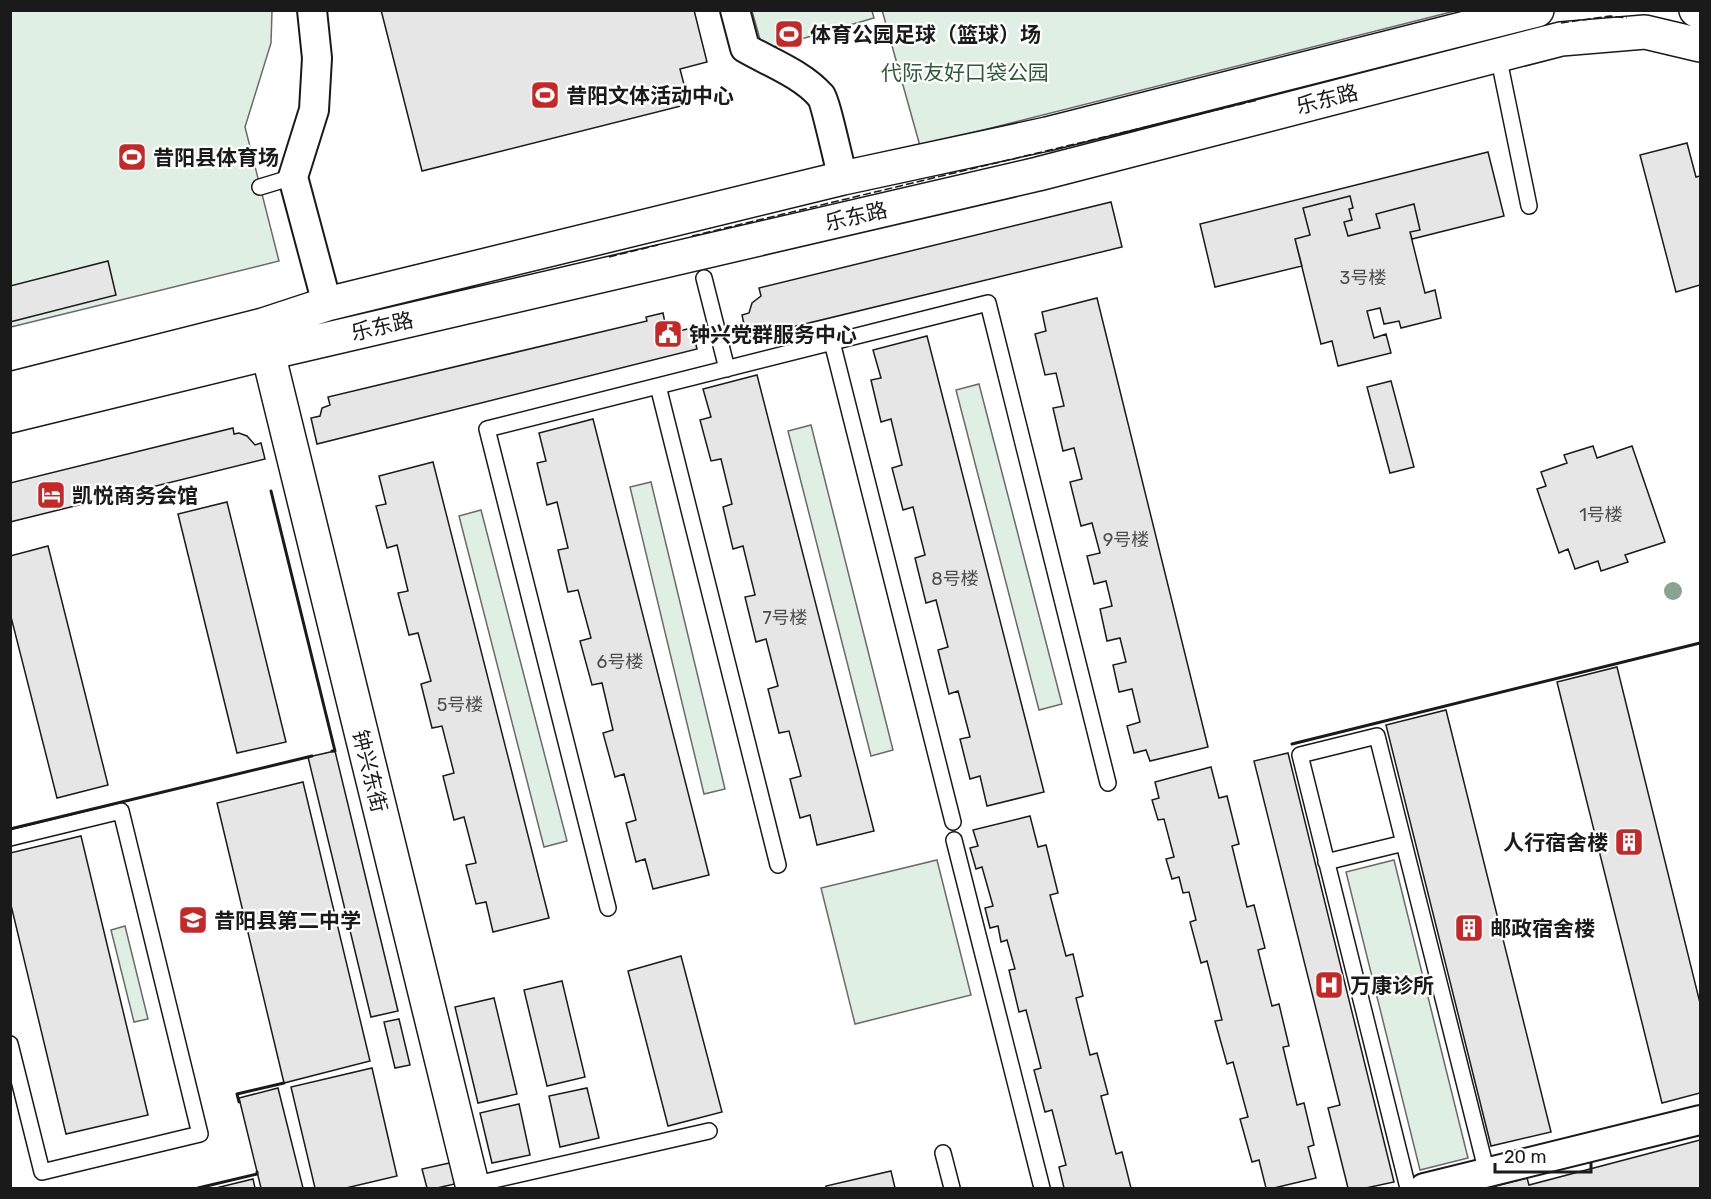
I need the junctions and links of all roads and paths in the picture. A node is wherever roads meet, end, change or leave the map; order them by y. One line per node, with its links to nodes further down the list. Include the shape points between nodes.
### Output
1 (312, 10): 8 (street, via 317,58 314,110)
2 (735, 10): 9 (street, via 745,48 822,98)
3 (1537, 10): 9 (main road, 乐东路, via 1047,134)
4 (1695, 10): 5 (main road)
5 (1701, 12)
6 (1701, 45): 7 (main road, 乐东路, via 1645,32 1561,39)
7 (1498, 55): 11 (lane); 15 (main road, 乐东路, via 1038,174)
8 (293, 177): 10 (lane); 13 (street)
9 (843, 178): 13 (main road, 乐东路)
10 (260, 187)
11 (1529, 206)
12 (704, 278): 16 (lane)
13 (327, 304): 18 (main road, 乐东路, via 263,325)
14 (832, 342): 16 (lane); 20 (lane, via 987,303); 21 (lane)
15 (268, 353): 19 (main road, 乐东路); 33 (main road, 钟兴东街)
16 (727, 369): 17 (lane)
17 (658, 386): 26 (lane); 27 (lane, via 487,429)
18 (10, 389)
19 (10, 416)
20 (1108, 783)
21 (953, 822)
22 (10, 838): 28 (lane, via 121,811 200,1134 42,1173)
23 (954, 840): 35 (lane)
24 (1404, 843): 25 (lane); 25 (lane, via 1377,736 1300,755); 32 (lane)
25 (1326, 862): 36 (lane)
26 (778, 866)
27 (608, 908)
28 (10, 1044)
29 (1701, 1119): 32 (street)
30 (709, 1131): 33 (lane)
31 (943, 1154): 34 (lane)
32 (1487, 1173): 37 (street)
33 (472, 1187)
34 (952, 1188)
35 (1042, 1188)
36 (1408, 1188)
37 (1424, 1188)

